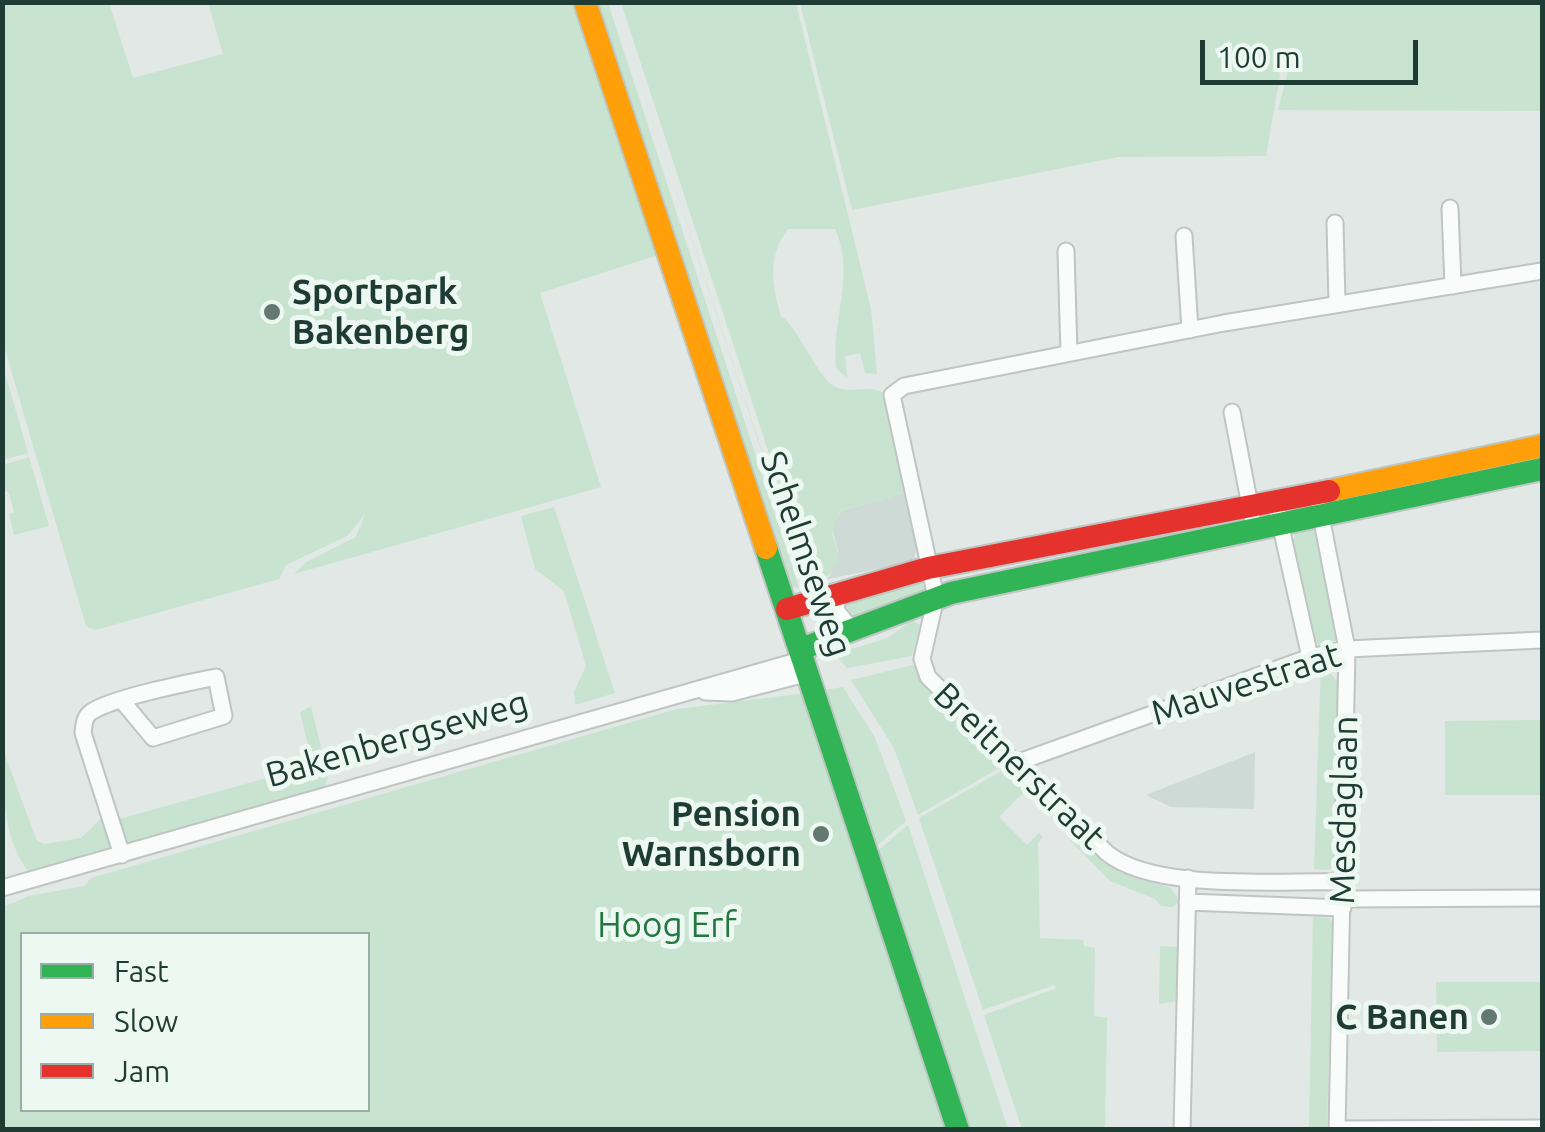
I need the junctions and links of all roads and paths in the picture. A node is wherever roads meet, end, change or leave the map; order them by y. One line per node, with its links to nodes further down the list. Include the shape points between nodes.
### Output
1 (585, 2): 20 (street, Schelmseweg)
2 (1450, 208): 7 (street)
3 (1335, 223): 8 (street)
4 (1184, 236): 9 (street)
5 (1066, 251): 10 (street)
6 (1542, 271): 7 (street)
7 (1453, 286): 8 (street)
8 (1337, 303): 9 (street)
9 (1190, 330): 10 (street)
10 (1069, 353): 17 (street, via 904,386 892,395)
11 (1232, 412): 16 (street)
12 (1542, 446): 14 (street, Bakenbergseweg)
13 (1542, 470): 14 (street, Bakenbergseweg)
14 (1318, 503): 15 (street, Bakenbergseweg); 23 (street, Mesdaglaan)
15 (1278, 513): 16 (street, Bakenbergseweg); 24 (street)
16 (1253, 518): 17 (street, Bakenbergseweg); 19 (street, Bakenbergseweg)
17 (928, 568): 18 (street, Bakenbergseweg); 19 (street)
18 (838, 592): 20 (street, Bakenbergseweg); 21 (street, via 836,610)
19 (936, 597): 21 (street, Bakenbergseweg); 27 (street, Breitnerstraat, via 923,669)
20 (787, 609): 25 (street, Schelmseweg)
21 (853, 632): 25 (street, Bakenbergseweg)
22 (1542, 640): 23 (street, Mauvestraat)
23 (1347, 649): 24 (street, Mauvestraat); 31 (street, Mesdaglaan)
24 (1310, 657): 27 (street, Mauvestraat)
25 (804, 660): 28 (street, Bakenbergseweg, via 732,692 691,692); 36 (street, Schelmseweg)
26 (123, 702): 26 (street, via 216,676 224,716 153,738); 28 (street, via 92,711 83,733)
27 (1016, 763): 29 (street, Breitnerstraat, via 1124,865 1152,876)
28 (122, 854): 30 (street, Bakenbergseweg)
29 (1188, 878): 31 (street, Breitnerstraat); 33 (street)
30 (2, 888)
31 (1343, 896): 32 (street, Breitnerstraat); 33 (street, Breitnerstraat); 35 (street, Mesdaglaan)
32 (1542, 898)
33 (1188, 902): 37 (street)
34 (1542, 1128): 35 (street)
35 (1337, 1129)
36 (958, 1130)
37 (1182, 1130)

